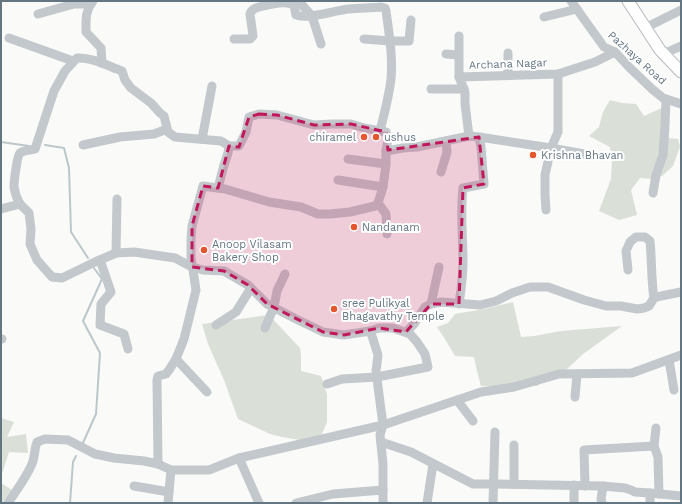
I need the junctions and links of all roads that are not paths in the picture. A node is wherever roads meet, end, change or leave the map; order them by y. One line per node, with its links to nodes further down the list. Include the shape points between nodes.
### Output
1 (301, 1): 9 (street)
2 (571, 1): 6 (street, Pazhaya Road)
3 (628, 1): 12 (main road)
4 (92, 3): 8 (street, via 74,4); 26 (street, via 86,17 86,32 101,48)
5 (267, 3): 9 (street, via 290,3 294,5 296,15); 15 (street, via 251,11 252,38)
6 (577, 9): 10 (street); 20 (street, Pazhaya Road, via 604,47)
7 (681, 10): 12 (street)
8 (38, 14)
9 (312, 16): 17 (street, via 349,9 381,7 386,11); 18 (street)
10 (544, 17)
11 (411, 20): 17 (street, via 409,41)
12 (645, 28): 23 (main road)
13 (459, 36): 24 (street)
14 (9, 38): 25 (street)
15 (234, 39)
16 (364, 39): 17 (street)
17 (390, 41): 37 (street, via 391,79)
18 (321, 44)
19 (681, 46): 23 (street)
20 (615, 52): 28 (street, Archana Nagar, via 595,62); 34 (street, Pazhaya Road, via 628,67)
21 (508, 53): 29 (street)
22 (446, 54): 24 (street)
23 (663, 54): 27 (main road)
24 (458, 55): 30 (street)
25 (74, 61): 26 (street, via 83,57); 56 (street, via 54,91 35,149 19,154 14,186)
26 (102, 63): 36 (street, via 122,71 131,88 164,116)
27 (681, 72)
28 (558, 74): 29 (street, Archana Nagar); 44 (street, Archana Nagar, via 558,132)
29 (508, 76): 30 (street, Archana Nagar)
30 (459, 77): 33 (street, Archana Nagar)
31 (212, 86): 40 (street)
32 (431, 89): 33 (street)
33 (464, 89): 38 (street, Archana Nagar)
34 (666, 99): 35 (street, Pazhaya Road); 53 (street, via 662,155)
35 (681, 104)
36 (167, 129): 40 (street, via 175,137); 42 (street, via 154,134 120,137)
37 (380, 131): 43 (street, via 351,124 314,125 277,115 259,114 249,117 246,132 239,146); 45 (street, via 388,135)
38 (469, 136): 39 (street); 41 (street)
39 (479, 137): 44 (street); 70 (street, via 484,184 463,188 463,264)
40 (202, 139): 43 (street, via 222,141)
41 (446, 141): 45 (street); 49 (street, via 447,152)
42 (83, 145)
43 (229, 146): 52 (street)
44 (551, 148): 46 (street); 58 (street, Archana Nagar, via 545,175)
45 (386, 151): 48 (street)
46 (595, 156)
47 (348, 159): 48 (street)
48 (386, 164): 51 (street)
49 (441, 172)
50 (338, 180): 51 (street)
51 (383, 187): 55 (street)
52 (218, 188): 55 (street, via 270,202 301,207 318,214 362,210); 62 (street, via 203,186 192,226)
53 (653, 193)
54 (117, 198): 60 (street)
55 (378, 203): 59 (street, via 386,214)
56 (20, 204): 57 (street); 61 (street, via 29,213 30,244 37,260 52,276 62,278)
57 (1, 209)
58 (546, 210)
59 (387, 234)
60 (116, 253): 61 (street); 62 (street, via 134,252 175,258)
61 (100, 260): 76 (street, via 111,292 101,304 100,326 124,334)
62 (192, 266): 66 (street, via 203,270 224,271); 78 (street, via 196,290 184,339)
63 (439, 267): 69 (street)
64 (628, 270): 68 (street, via 626,251 630,242 636,237 645,237 650,241)
65 (285, 274): 71 (street, via 277,291)
66 (251, 288): 71 (street, via 267,304); 72 (street, via 236,312)
67 (681, 292): 68 (street)
68 (654, 298): 70 (street, via 649,306 636,309 606,306 548,287 530,287 480,305)
69 (431, 304): 70 (street); 75 (street, via 425,307)
70 (459, 304)
71 (274, 307): 73 (street); 74 (street, via 323,332 344,335)
72 (216, 325)
73 (265, 328)
74 (370, 331): 75 (street, via 393,328); 81 (street, via 378,355)
75 (406, 332): 81 (street, via 417,342 428,367)
76 (128, 349)
77 (681, 355): 79 (street)
78 (176, 359): 84 (street); 95 (street, via 166,374 158,376)
79 (669, 360): 80 (street, via 632,373); 83 (street)
80 (577, 374): 85 (street); 86 (street, via 560,374)
81 (377, 377): 82 (street, via 342,379); 88 (street)
82 (327, 384)
83 (674, 390)
84 (207, 392)
85 (575, 397)
86 (457, 400): 87 (street); 88 (street)
87 (472, 421)
88 (382, 425): 91 (street); 94 (street)
89 (656, 428): 93 (street)
90 (495, 432): 98 (street)
91 (381, 442): 96 (street, via 411,452); 104 (street)
92 (514, 445): 99 (street)
93 (654, 446): 102 (street, via 584,450); 106 (street, via 658,457)
94 (238, 458): 97 (street, via 209,470); 110 (street)
95 (158, 464): 97 (street); 108 (street, via 95,454 68,440 45,439 37,442 31,465)
96 (433, 464): 98 (street, via 474,484); 113 (street)
97 (170, 470): 105 (street)
98 (493, 484): 99 (street); 114 (street)
99 (514, 484): 100 (street)
100 (574, 485): 102 (street); 115 (street)
101 (134, 486): 105 (street)
102 (585, 486): 103 (street)
103 (603, 486): 106 (street); 116 (street)
104 (383, 490): 111 (street, via 333,494); 112 (street)
105 (169, 492): 109 (street)
106 (654, 494): 107 (street); 117 (street)
107 (681, 496)
108 (8, 503)
109 (168, 503)
110 (259, 503)
111 (296, 503)
112 (383, 503)
113 (427, 503)
114 (493, 503)
115 (574, 503)
116 (602, 503)
117 (650, 503)

